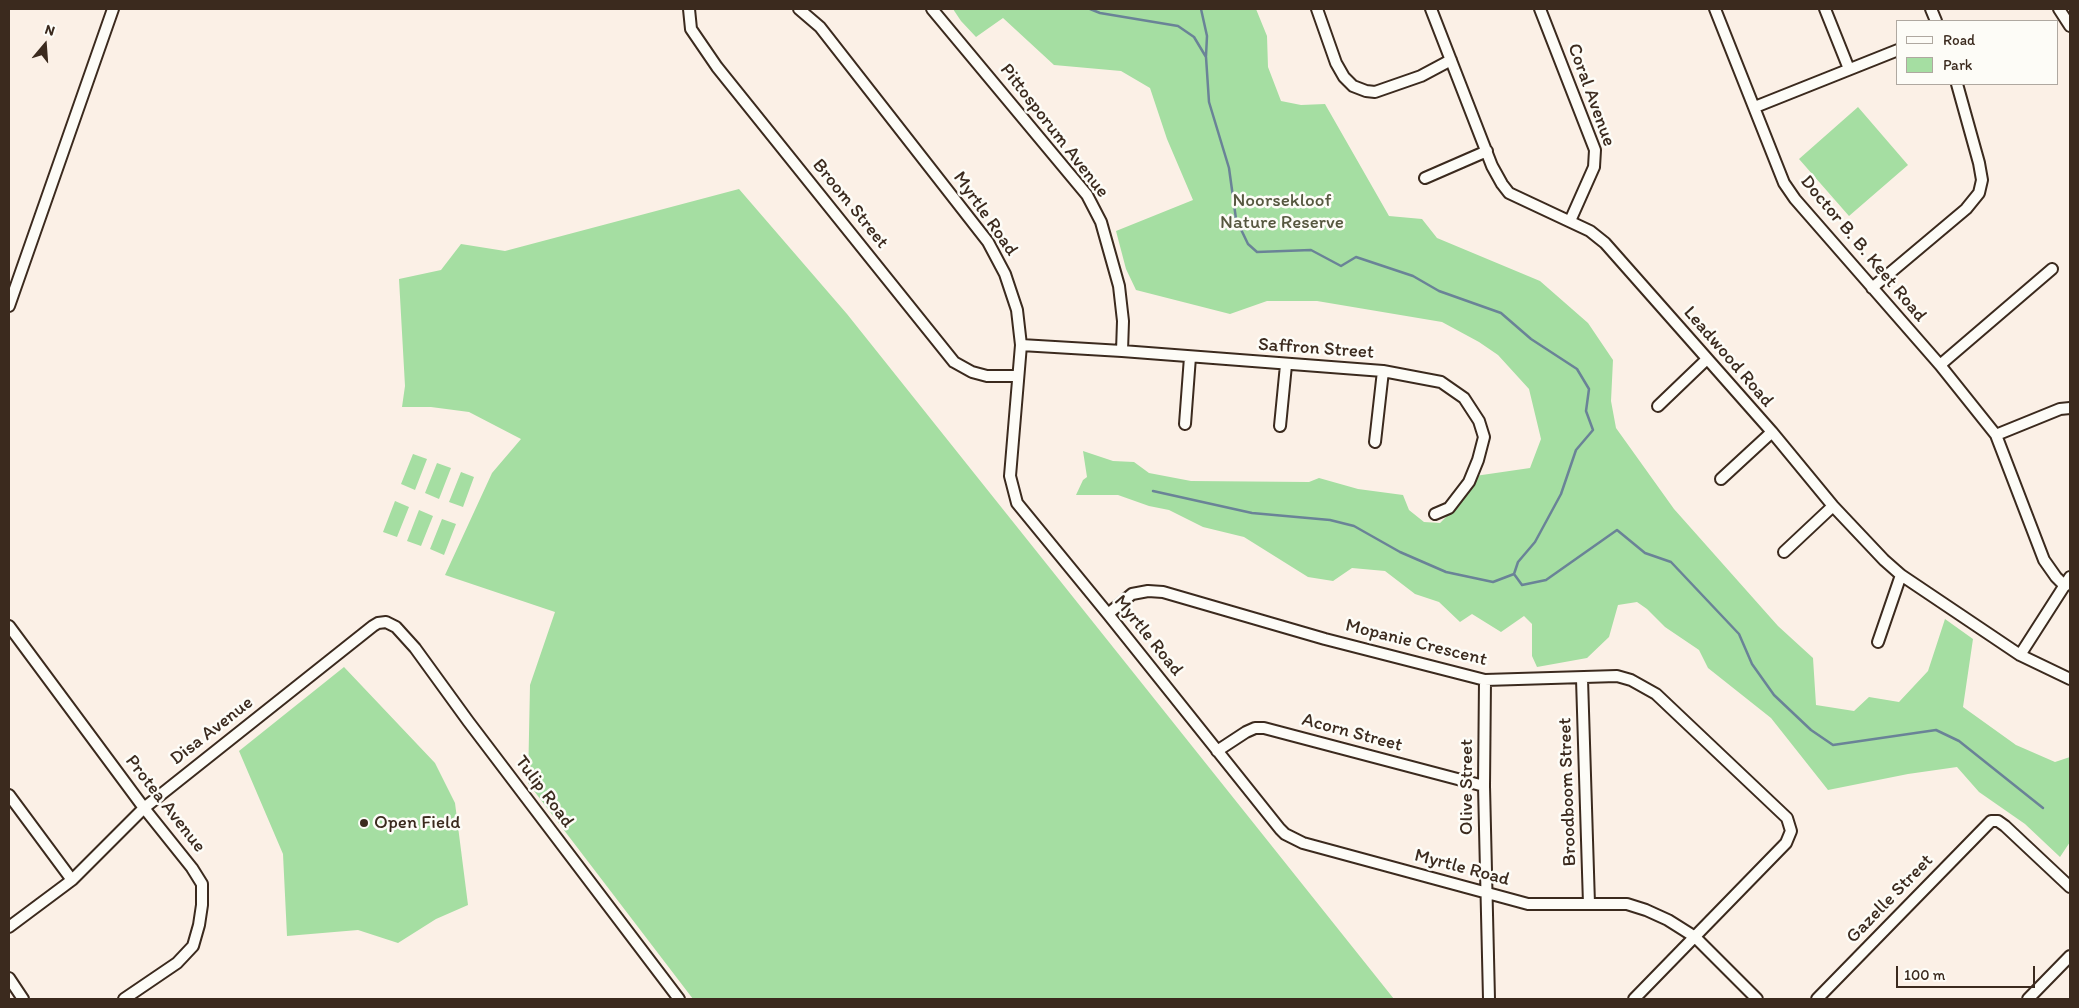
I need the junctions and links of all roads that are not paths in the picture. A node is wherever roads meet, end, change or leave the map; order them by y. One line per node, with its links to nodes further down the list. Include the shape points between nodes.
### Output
1 (113, 9): 22 (street)
2 (689, 9): 30 (street, Broom Street, via 691,29 717,67 954,362 987,376)
3 (799, 9): 23 (street, Myrtle Road, via 820,27 988,242 1005,274 1017,310)
4 (932, 9): 24 (street, Pittosporum Avenue, via 1087,196 1101,222 1119,286)
5 (1317, 9): 13 (street, via 1344,77 1366,92 1375,92 1421,76)
6 (1430, 9): 13 (street, Leadwood Road)
7 (1540, 9): 19 (street, Coral Avenue, via 1595,150 1594,167)
8 (1715, 9): 16 (street, Doctor B. B. Keet Road)
9 (1825, 9): 14 (street)
10 (2059, 9): 11 (street)
11 (2070, 26)
12 (1896, 51): 14 (street)
13 (1451, 60): 17 (street, Leadwood Road)
14 (1849, 69): 16 (street)
15 (1957, 85): 21 (street, via 1979,163 1982,180 1979,193 1966,209)
16 (1755, 107): 21 (street, Doctor B. B. Keet Road, via 1784,183)
17 (1486, 151): 18 (street); 19 (street, Leadwood Road, via 1509,193)
18 (1425, 178)
19 (1570, 221): 26 (street, Leadwood Road, via 1605,243)
20 (2052, 269): 28 (street)
21 (1872, 288): 28 (street, Doctor B. B. Keet Road)
22 (9, 306)
23 (1020, 345): 24 (street, Saffron Street); 30 (street, Myrtle Road)
24 (1122, 351): 25 (street, Saffron Street)
25 (1190, 357): 27 (street, Saffron Street); 33 (street)
26 (1707, 360): 31 (street); 35 (street, Leadwood Road)
27 (1286, 365): 29 (street, Saffron Street); 34 (street)
28 (1940, 365): 36 (street, Doctor B. B. Keet Road)
29 (1382, 371): 37 (street); 40 (street, Saffron Street, via 1441,382 1464,398 1479,420 1484,437 1469,482 1449,508)
30 (1018, 376): 44 (street, Myrtle Road, via 1010,476 1016,502)
31 (1658, 406)
32 (2070, 408): 36 (street)
33 (1185, 424)
34 (1280, 426)
35 (1772, 432): 38 (street); 39 (street, Leadwood Road)
36 (1996, 435): 43 (street, Doctor B. B. Keet Road, via 2044,560 2056,577)
37 (1376, 442)
38 (1721, 479)
39 (1833, 506): 41 (street); 42 (street, Leadwood Road)
40 (1435, 514)
41 (1784, 552)
42 (1901, 575): 47 (street); 48 (street, Leadwood Road)
43 (2068, 582): 48 (street)
44 (1108, 614): 51 (street, Mopanie Crescent, via 1132,594 1163,592 1325,639); 52 (street, Myrtle Road)
45 (9, 626): 55 (street, Protea Avenue)
46 (373, 626): 55 (street, Disa Avenue); 66 (street, Tulip Road, via 391,624 415,648)
47 (1878, 642)
48 (2020, 655): 50 (street, Leadwood Road)
49 (1582, 679): 51 (street, Mopanie Crescent); 59 (street, Broodboom Street); 61 (street, Mopanie Crescent, via 1617,676 1656,694 1790,823 1792,832 1786,843)
50 (2070, 679)
51 (1485, 680): 53 (street, Olive Street)
52 (1217, 751): 53 (street, Acorn Street, via 1246,732 1264,728); 58 (street, Myrtle Road, via 1290,837)
53 (1484, 786): 58 (street, Olive Street)
54 (9, 795): 56 (street)
55 (144, 808): 56 (street, Disa Avenue); 65 (street, Protea Avenue, via 202,884 202,905 193,946 186,955)
56 (72, 880): 60 (street, Disa Avenue)
57 (2070, 887): 70 (street, Gazelle Street, via 2005,826 1993,820 1988,822)
58 (1486, 893): 59 (street, Myrtle Road, via 1528,904); 67 (street, Olive Street)
59 (1589, 904): 61 (street, Myrtle Road, via 1628,904 1668,920)
60 (9, 927)
61 (1695, 937): 68 (street); 69 (street, Myrtle Road)
62 (2070, 956): 71 (street)
63 (9, 978): 64 (street)
64 (23, 999)
65 (124, 999)
66 (679, 999)
67 (1489, 999)
68 (1634, 999)
69 (1757, 999)
70 (1817, 999)
71 (2028, 999)

